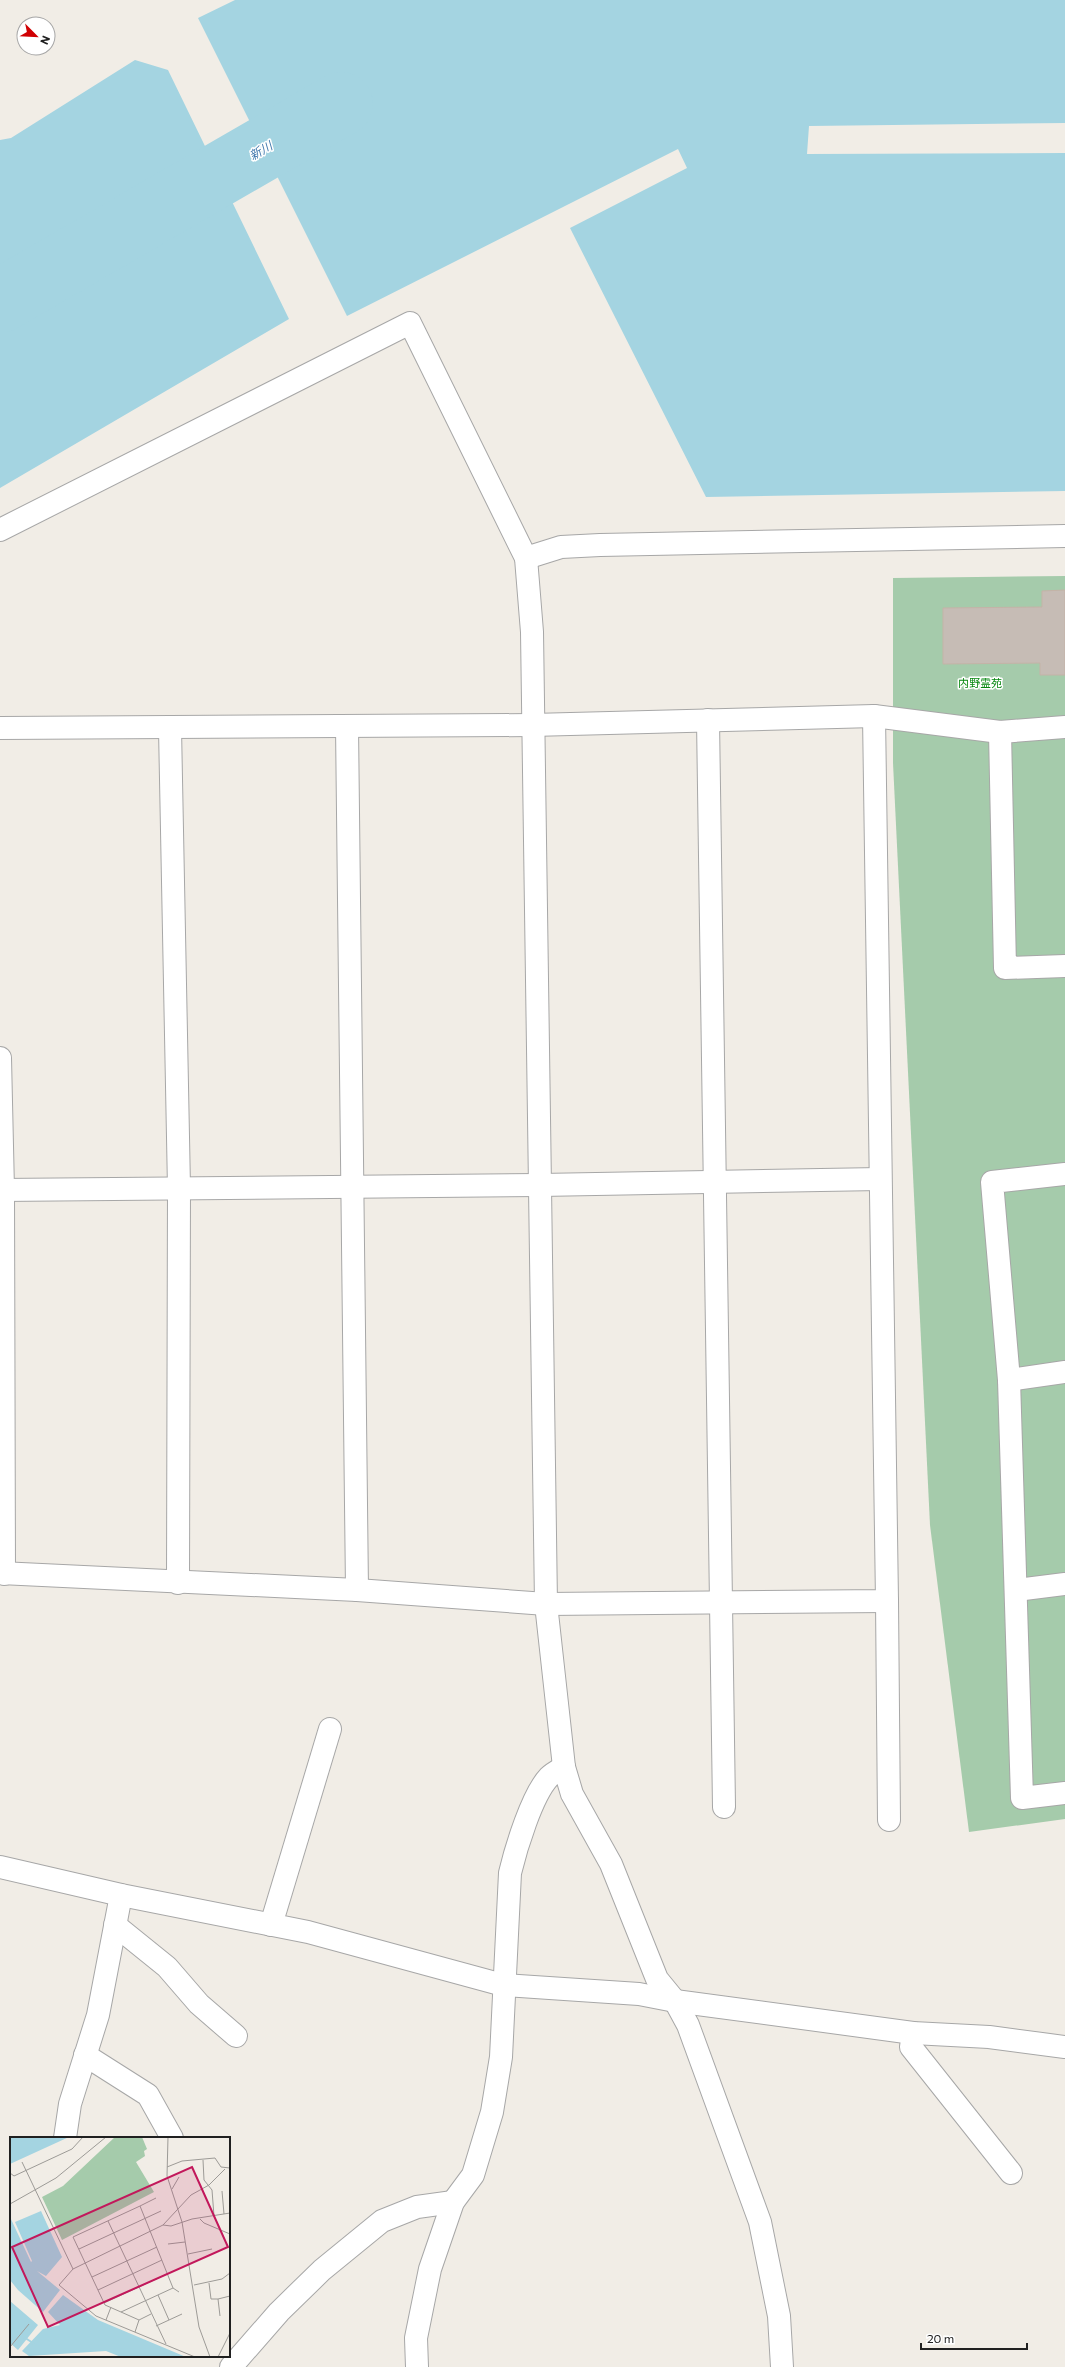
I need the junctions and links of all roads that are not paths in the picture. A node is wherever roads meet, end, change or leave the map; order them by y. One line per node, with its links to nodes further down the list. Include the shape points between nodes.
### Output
1 (0, 530): 3 (street, via 410,322)
2 (1065, 536): 3 (street, via 600,545 561,547)
3 (526, 558): 6 (street, via 532,632)
4 (874, 716): 5 (street); 11 (street); 15 (street)
5 (708, 720): 6 (street); 16 (street)
6 (532, 725): 7 (street); 18 (street)
7 (347, 726): 10 (street); 17 (street)
8 (1065, 727): 11 (street)
9 (0, 728): 10 (street)
10 (170, 728): 19 (street)
11 (1000, 732): 12 (street, via 1004,968)
12 (1065, 966)
13 (0, 1058): 20 (street)
14 (1065, 1174): 22 (street, via 992,1182)
15 (880, 1179): 16 (street); 28 (street)
16 (714, 1182): 18 (street); 29 (street)
17 (352, 1186): 18 (street); 19 (street); 26 (street)
18 (540, 1186): 30 (street)
19 (179, 1188): 20 (street); 24 (street)
20 (1, 1190): 23 (street)
21 (1065, 1372): 22 (street)
22 (1009, 1380): 27 (street)
23 (2, 1574): 24 (street)
24 (178, 1583): 26 (street)
25 (1065, 1584): 27 (street)
26 (357, 1590): 30 (street)
27 (1016, 1590): 33 (street, via 1022,1798)
28 (886, 1602): 29 (street); 35 (street)
29 (722, 1603): 30 (street); 34 (street)
30 (546, 1604): 32 (street)
31 (330, 1729): 39 (street)
32 (564, 1766): 40 (street, via 549,1776 541,1788 516,1851 510,1873); 41 (street, via 572,1794 610,1864 658,1979)
33 (1065, 1793)
34 (724, 1807)
35 (889, 1820)
36 (0, 1867): 37 (street)
37 (121, 1895): 38 (street); 39 (street)
38 (115, 1925): 43 (street, via 167,1967 199,2004); 45 (street, via 98,2015)
39 (271, 1925): 40 (street, via 308,1932)
40 (503, 1985): 41 (street, via 638,1994); 49 (street, via 501,2057 492,2112 473,2175)
41 (675, 2001): 42 (street); 52 (street, via 688,2024 760,2222 779,2316)
42 (913, 2033): 44 (street, via 989,2037); 48 (street, via 911,2047)
43 (236, 2036)
44 (1065, 2047)
45 (85, 2055): 46 (street, via 70,2104); 47 (street, via 148,2095)
46 (65, 2137)
47 (171, 2137)
48 (1011, 2173)
49 (453, 2202): 50 (street, via 417,2207 382,2221 311,2280); 51 (street, via 430,2269 416,2338)
50 (231, 2367)
51 (419, 2367)
52 (782, 2367)

